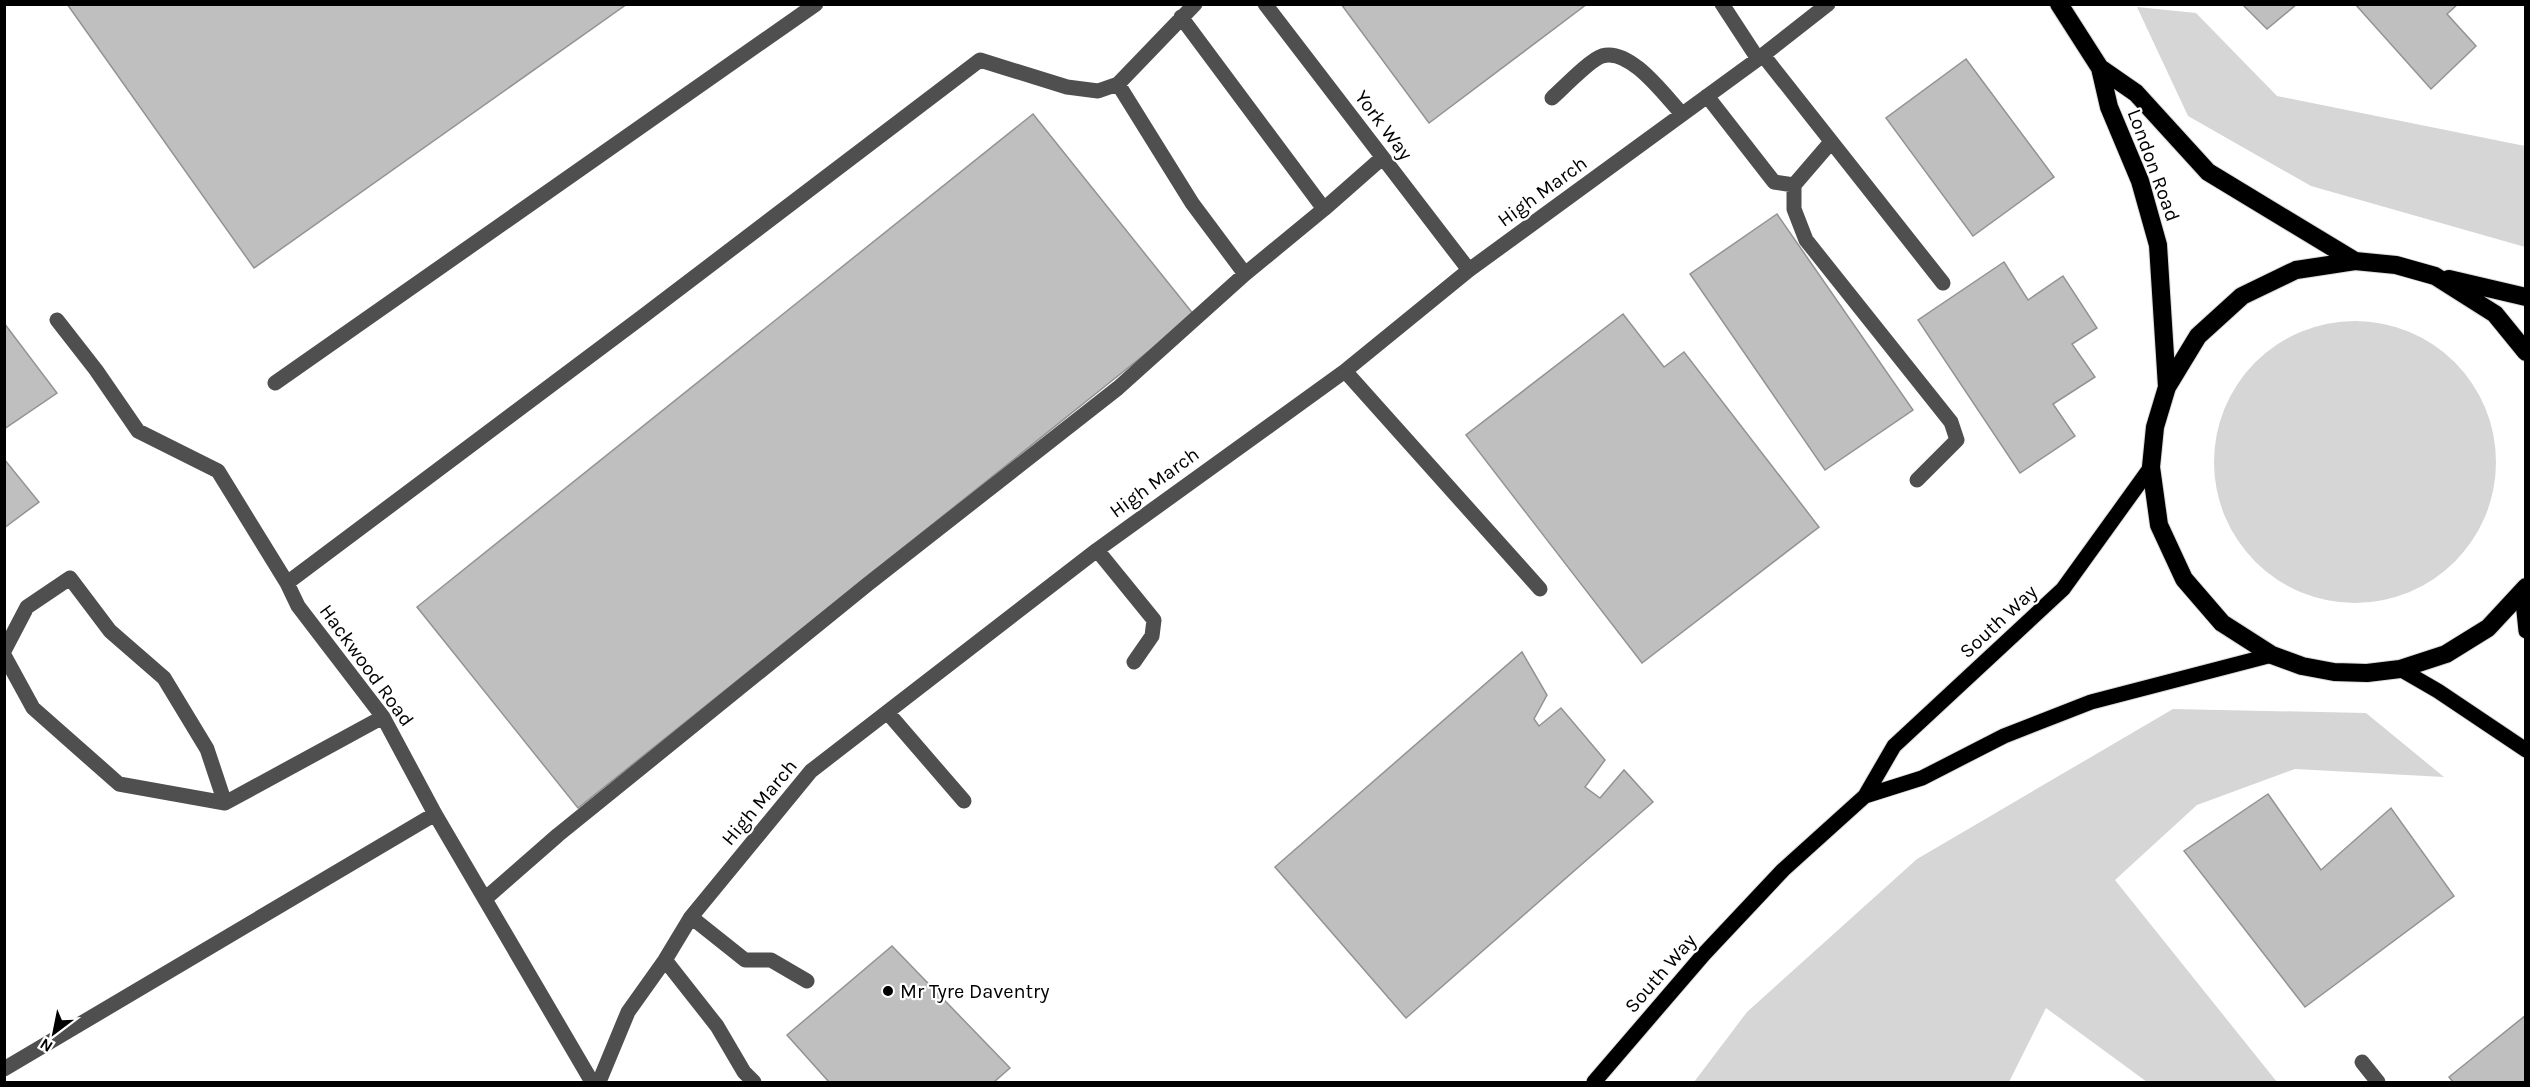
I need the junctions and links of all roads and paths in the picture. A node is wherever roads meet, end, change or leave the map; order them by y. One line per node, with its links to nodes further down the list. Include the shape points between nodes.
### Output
1 (816, 4): 27 (street)
2 (1195, 4): 7 (street)
3 (1265, 4): 15 (street, York Way)
4 (1722, 4): 8 (street)
5 (1828, 4): 8 (street, High March)
6 (2059, 4): 9 (highway, London Road)
7 (1181, 17): 10 (street); 17 (street)
8 (1760, 57): 11 (street, High March); 14 (street)
9 (2100, 68): 18 (highway, London Road, via 2136,93 2208,172); 28 (highway, London Road, via 2109,106 2140,181 2158,245)
10 (1118, 84): 20 (street, via 1192,203); 32 (street, via 1098,91 1067,87 980,60)
11 (1707, 96): 13 (street, High March); 16 (street, via 1774,182)
12 (1552, 98): 13 (street, via 1601,56 1614,54 1638,67)
13 (1682, 114): 19 (street, High March)
14 (1832, 142): 16 (street); 22 (street)
15 (1382, 158): 17 (street); 19 (street, York Way)
16 (1794, 185): 30 (street, via 1794,209 1806,240 1951,422 1957,441)
17 (1324, 208): 20 (street)
18 (2355, 261): 21 (highway, via 2396,265); 28 (highway, via 2296,270 2242,296 2198,336)
19 (1469, 270): 26 (street, High March)
20 (1245, 274): 47 (street, via 1118,388 868,584)
21 (2435, 276): 23 (highway); 25 (highway, via 2495,314)
22 (1943, 284)
23 (2526, 297)
24 (57, 320): 32 (street, Hackwood Road, via 138,431 218,471)
25 (2526, 352)
26 (1345, 371): 31 (street, High March); 33 (street)
27 (275, 383)
28 (2167, 387): 29 (highway, via 2155,427)
29 (2151, 468): 36 (highway, via 2159,525 2184,579 2222,623); 43 (main road, South Way, via 2063,589 1894,746)
30 (1917, 480)
31 (1096, 550): 38 (street, via 1154,620 1152,636); 40 (street, High March)
32 (287, 583): 41 (street, Hackwood Road, via 298,606)
33 (1540, 589)
34 (2524, 590): 35 (main road); 39 (highway, via 2488,628 2446,654)
35 (2526, 631)
36 (2272, 655): 39 (highway, via 2334,672 2367,674); 43 (main road, South Way, via 2091,702 2004,736 1922,778)
37 (6, 659): 45 (street, via 33,708 119,784); 45 (street, via 27,607 70,578 110,631 164,678 207,749)
38 (1134, 662)
39 (2400, 669): 42 (main road)
40 (888, 713): 44 (street); 48 (street, High March, via 811,771)
41 (383, 717): 45 (street); 46 (street, Hackwood Road)
42 (2526, 750)
43 (1865, 796): 56 (main road, South Way, via 1783,870 1704,954)
44 (964, 801)
45 (225, 803)
46 (435, 814): 47 (street, Hackwood Road); 52 (street)
47 (486, 898): 53 (street, Hackwood Road)
48 (691, 917): 49 (street, High March); 50 (street, via 745,960 771,960)
49 (665, 960): 54 (street, High March, via 628,1012); 55 (street, via 717,1026)
50 (807, 981)
51 (2362, 1062): 57 (street)
52 (4, 1069)
53 (592, 1083)
54 (599, 1083)
55 (754, 1083)
56 (1594, 1083)
57 (2378, 1083)

